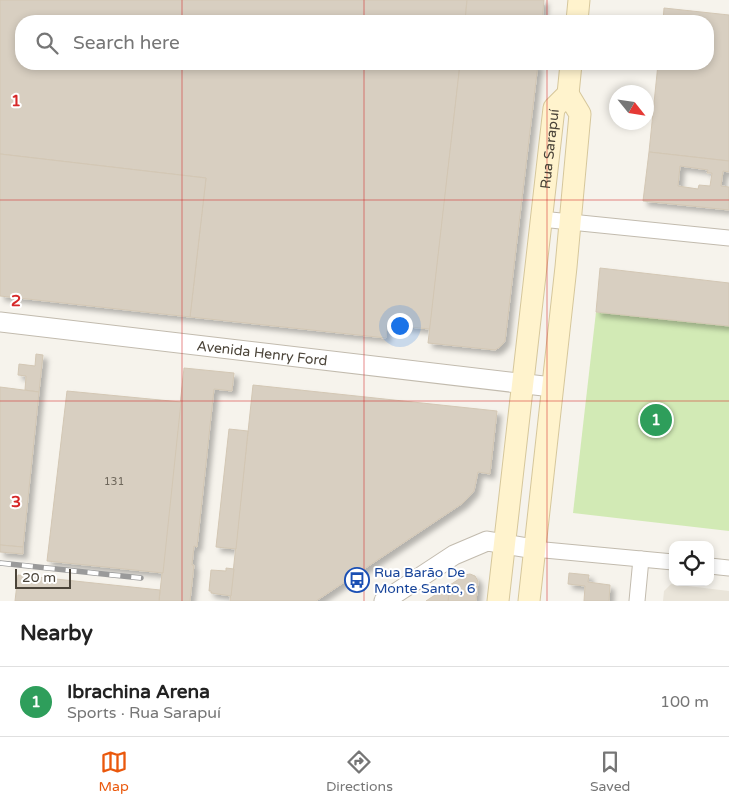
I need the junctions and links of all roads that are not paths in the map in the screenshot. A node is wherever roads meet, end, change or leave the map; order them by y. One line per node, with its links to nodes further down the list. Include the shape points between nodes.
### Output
1 (570, 70): 2 (main road)
2 (568, 94): 3 (main road, Rua Sarapuí, via 554,108); 4 (main road, Rua Sarapuí, via 580,114)
3 (541, 219): 4 (street); 7 (main road, Rua Sarapuí)
4 (570, 222): 5 (street); 8 (main road, Rua Sarapuí)
5 (729, 238)
6 (0, 322): 7 (street, Avenida Henry Ford)
7 (524, 383): 8 (street, Avenida Henry Ford); 9 (main road, Rua Sarapuí)
8 (552, 387): 10 (main road, Rua Sarapuí)
9 (505, 543): 10 (street); 15 (street, via 487,541 454,555); 16 (main road, Rua Sarapuí)
10 (534, 549): 11 (street); 17 (main road, Rua Sarapuí)
11 (641, 559): 12 (street); 18 (street)
12 (669, 562)
13 (714, 566): 14 (street)
14 (729, 568)
15 (384, 601)
16 (498, 601)
17 (529, 601)
18 (637, 601)

